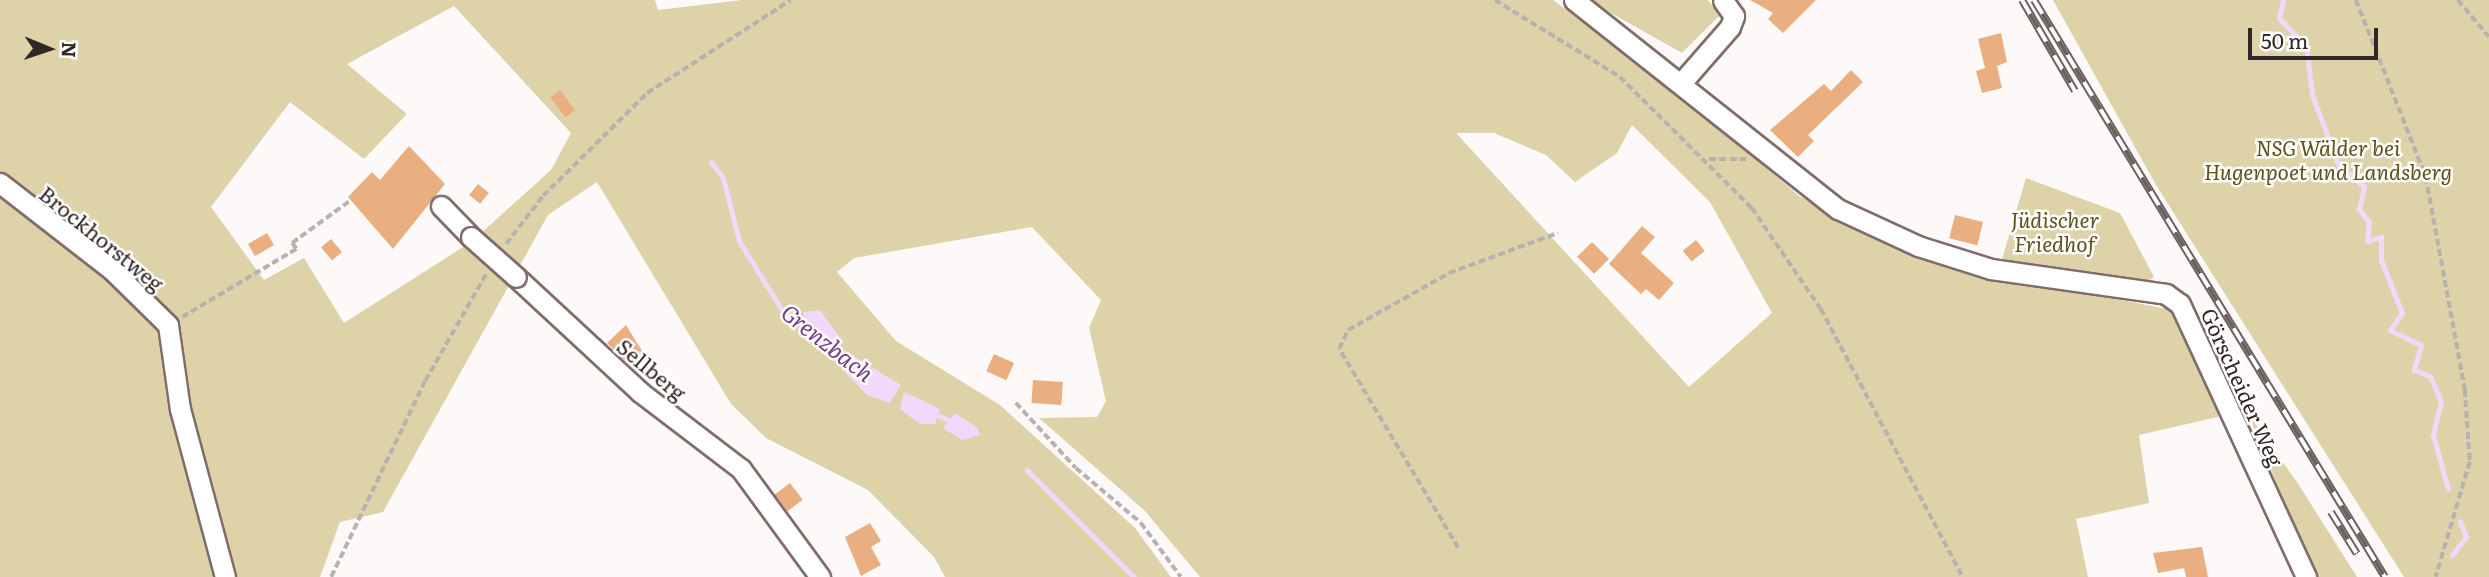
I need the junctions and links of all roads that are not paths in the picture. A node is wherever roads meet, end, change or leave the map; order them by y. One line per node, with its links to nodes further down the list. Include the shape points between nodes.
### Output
1 (1574, 0): 3 (street, Görscheider Weg)
2 (1723, 0): 3 (street, via 1734,16 1730,27)
3 (1682, 82): 8 (street, Görscheider Weg, via 1838,209 1918,246 1991,269 2166,294 2180,304)
4 (0, 183): 6 (street, Brockhorstweg, via 111,269 168,325 180,409)
5 (441, 206): 7 (street, Sellberg, bridge, via 640,392 741,469)
6 (225, 577)
7 (820, 577)
8 (2306, 577)

